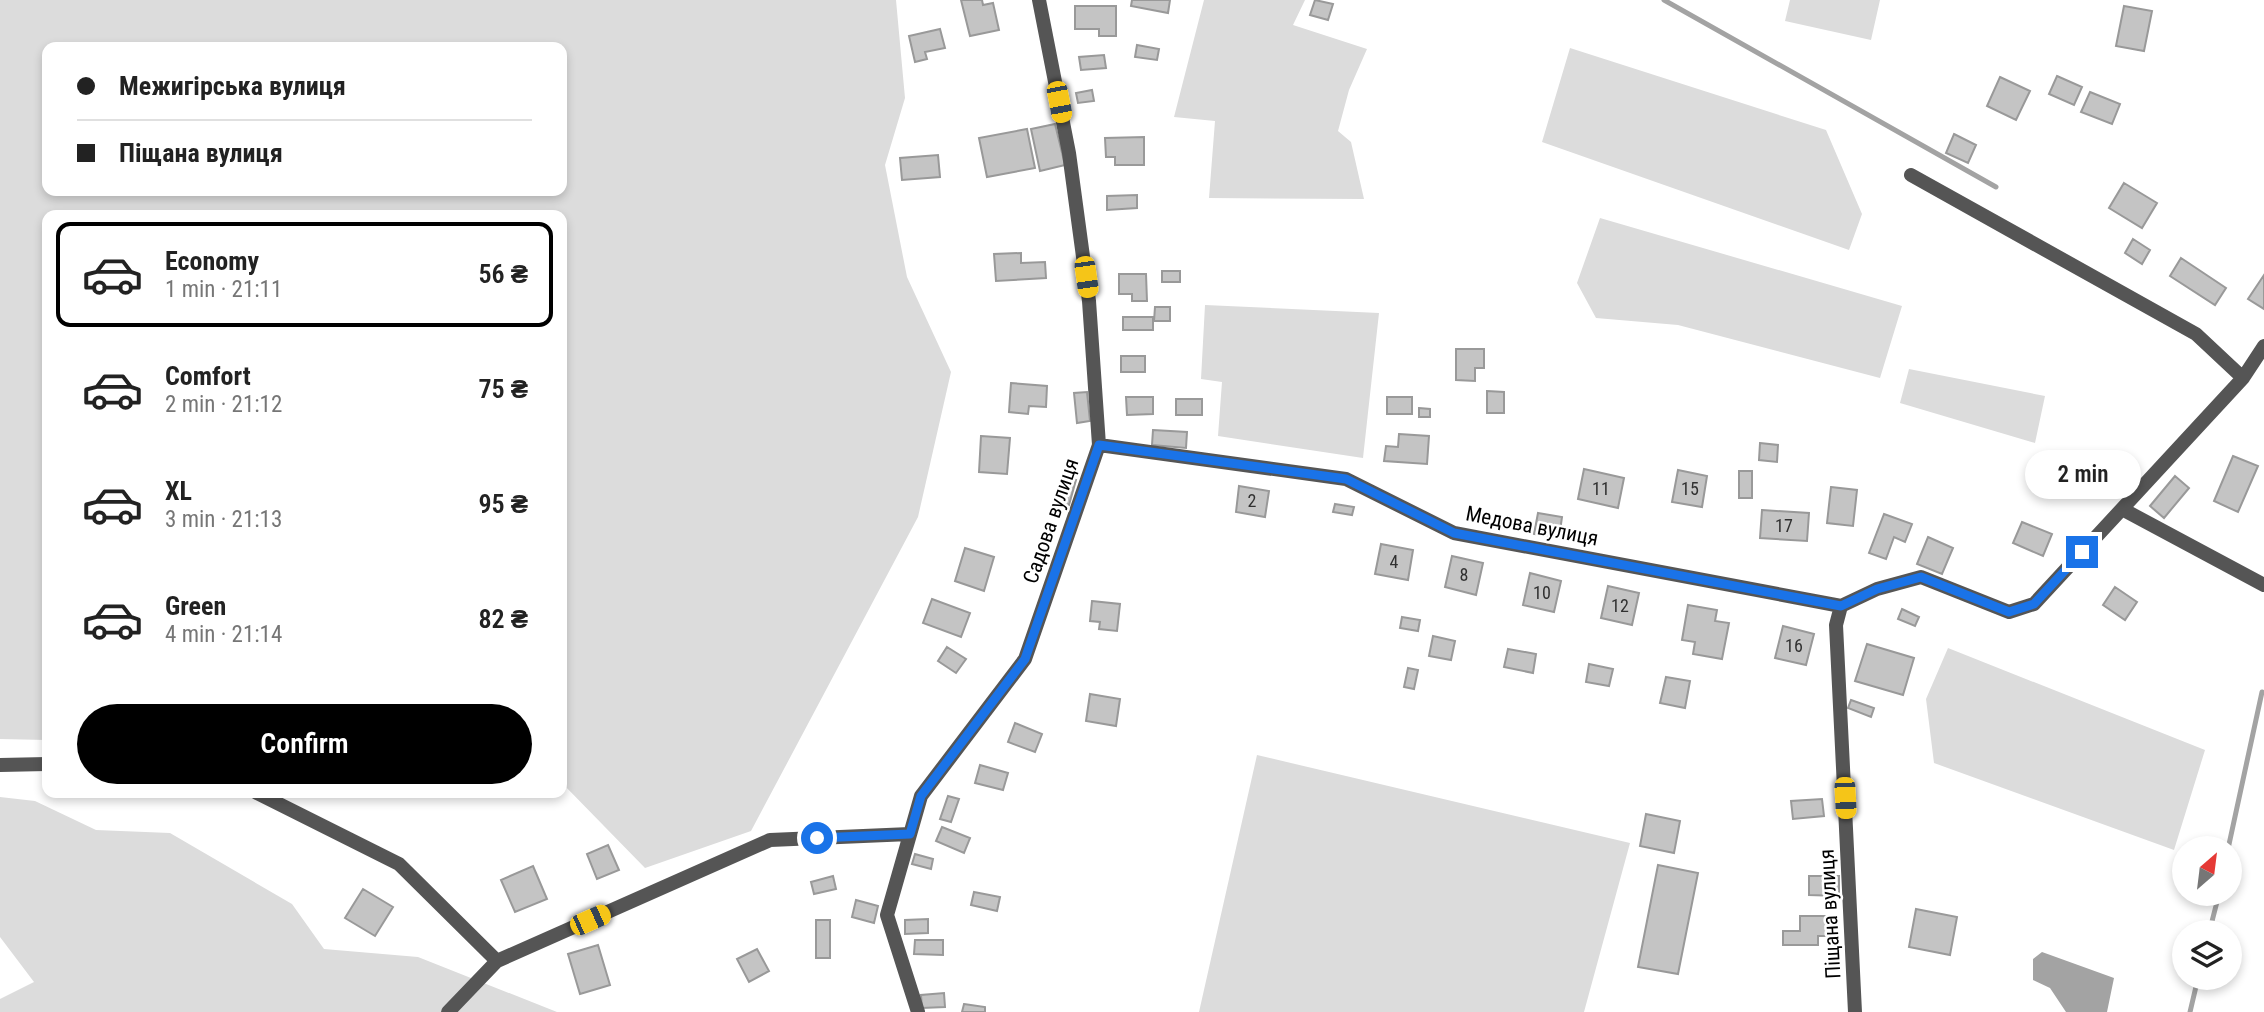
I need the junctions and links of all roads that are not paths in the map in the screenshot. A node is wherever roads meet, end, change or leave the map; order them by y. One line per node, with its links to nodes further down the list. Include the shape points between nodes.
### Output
1 (1039, 0): 5 (street, Садова вулиця, via 1077,207)
2 (1911, 175): 4 (street, via 2196,334)
3 (2264, 346): 4 (street)
4 (2243, 378): 6 (street)
5 (1099, 445): 8 (street, Медова вулиця, via 1346,479 1454,533); 12 (street, Садова вулиця, via 1025,659 921,796)
6 (2124, 510): 7 (street); 8 (street, via 2034,604 2009,612 1921,577 1877,589)
7 (2264, 585)
8 (1841, 606): 16 (street, Піщана вулиця, via 1836,625)
9 (42, 764): 10 (street)
10 (0, 765)
11 (267, 798): 13 (street, via 399,864)
12 (910, 834): 13 (street, via 770,840); 15 (street, Садова вулиця, via 887,915)
13 (497, 961): 14 (street)
14 (448, 1012)
15 (918, 1012)
16 (1855, 1012)

